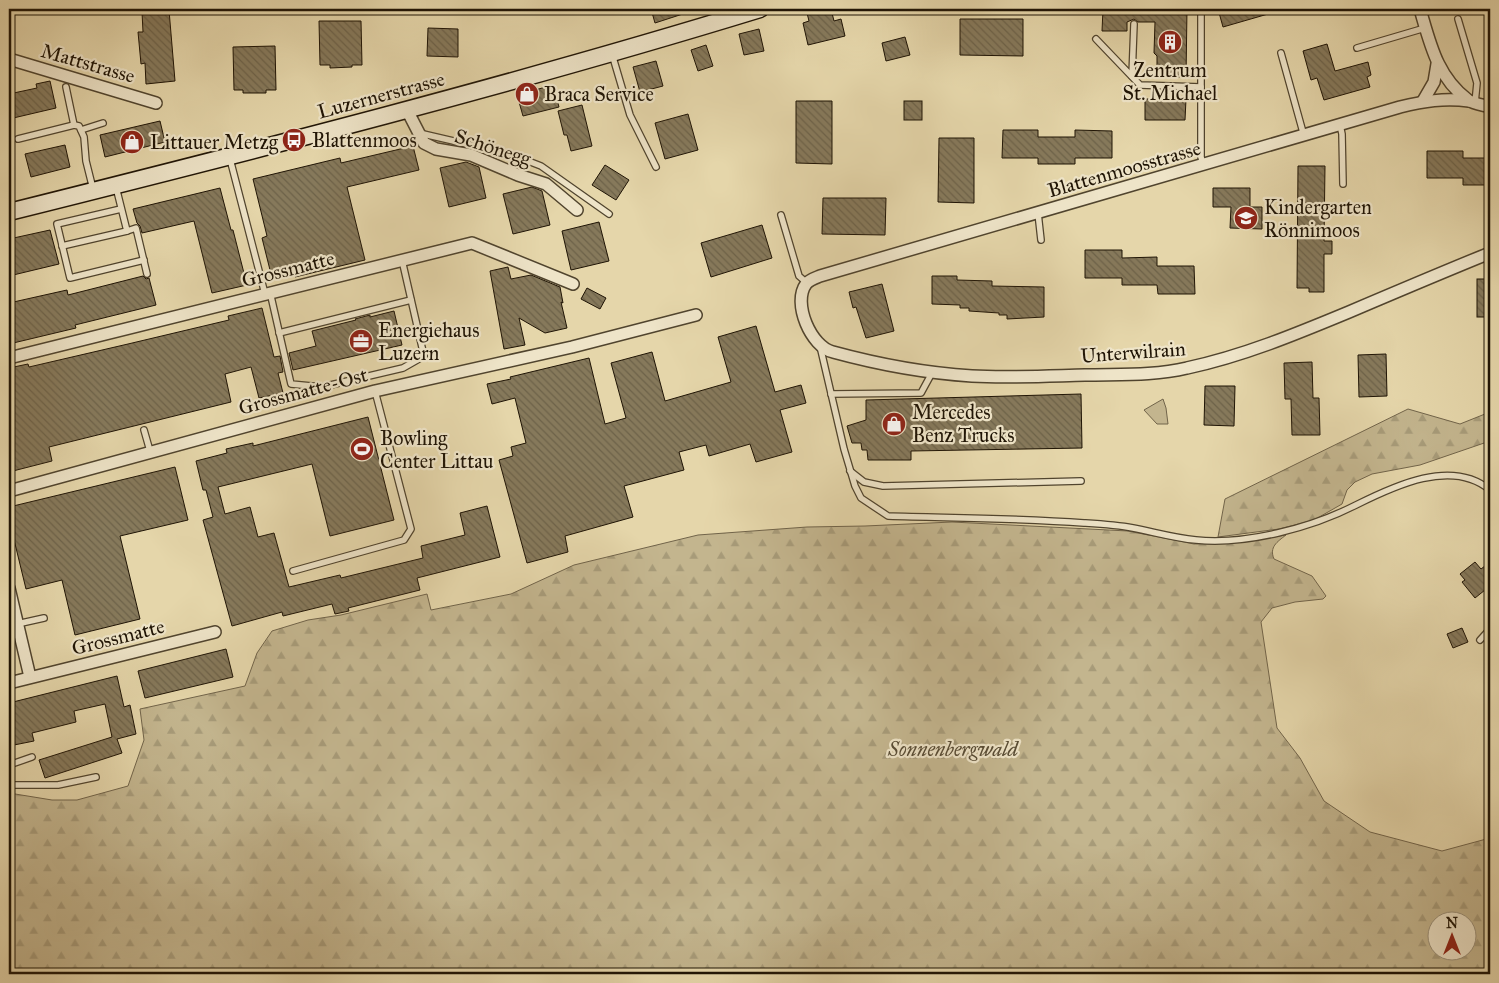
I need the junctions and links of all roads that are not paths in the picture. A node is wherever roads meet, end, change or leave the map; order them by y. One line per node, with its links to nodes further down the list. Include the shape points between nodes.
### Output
1 (760, 9): 10 (main road, Luzernerstrasse)
2 (1201, 9): 15 (lane)
3 (1420, 9): 6 (street)
4 (1458, 19): 17 (lane, via 1476,83)
5 (1134, 24): 13 (lane)
6 (1426, 28): 8 (lane); 12 (street)
7 (1096, 39): 13 (lane)
8 (1356, 48)
9 (1281, 53): 26 (lane)
10 (612, 54): 20 (main road, Luzernerstrasse); 30 (lane, via 630,115)
11 (9, 59): 18 (street, Mattstrasse)
12 (1437, 64): 16 (street, via 1434,82); 17 (street)
13 (1132, 76): 15 (lane, via 1140,85)
14 (66, 87): 22 (lane)
15 (1201, 87): 29 (lane)
16 (1423, 101): 17 (street, Blattenmoosstrasse, via 1454,99); 23 (street, Blattenmoosstrasse)
17 (1472, 102): 19 (street, Blattenmoosstrasse)
18 (156, 103)
19 (1490, 107)
20 (407, 110): 25 (street, Schönegg); 28 (main road, Luzernerstrasse)
21 (103, 124): 24 (lane)
22 (74, 125): 24 (lane); 27 (lane)
23 (1340, 125): 26 (street, Blattenmoosstrasse); 31 (lane)
24 (82, 130): 33 (lane)
25 (419, 133): 35 (street, Schönegg, via 424,143 436,149 471,155 518,176 546,184); 38 (lane, via 510,154 541,166)
26 (1304, 136): 29 (street, Blattenmoosstrasse)
27 (18, 139)
28 (230, 157): 32 (main road, Luzernerstrasse); 49 (lane)
29 (1203, 164): 37 (street, Blattenmoosstrasse)
30 (656, 167)
31 (1343, 184)
32 (115, 185): 33 (main road, Luzernerstrasse); 34 (lane)
33 (93, 190): 36 (main road, Luzernerstrasse)
34 (121, 209): 40 (lane); 42 (lane, via 57,224)
35 (577, 210)
36 (9, 212)
37 (1038, 213): 41 (lane); 48 (street, Blattenmoosstrasse, via 820,276)
38 (609, 214)
39 (781, 215): 48 (lane)
40 (126, 231): 42 (lane); 44 (lane, via 136,228)
41 (1041, 240)
42 (62, 246): 44 (lane, via 70,278)
43 (1490, 253): 55 (street, Unterwilrain, via 1269,344 1186,368 1157,373 1011,376 971,376)
44 (144, 260): 46 (lane)
45 (402, 260): 47 (street, Grossmatte, via 472,243); 49 (street, Grossmatte); 50 (lane)
46 (148, 274)
47 (573, 284)
48 (804, 288): 53 (street, via 802,307 806,322)
49 (267, 293): 52 (lane); 54 (street, Grossmatte)
50 (411, 300): 52 (lane); 52 (lane, via 424,356 394,370 322,387 291,384)
51 (696, 315): 56 (street, Grossmatte-Ost, via 572,347)
52 (279, 333)
53 (820, 346): 55 (street, Unterwilrain, via 847,356); 57 (lane)
54 (9, 358)
55 (933, 371): 57 (lane, via 922,393)
56 (375, 391): 59 (street, Grossmatte-Ost); 64 (lane, via 411,529 404,540)
57 (831, 394): 60 (lane)
58 (144, 430): 59 (lane)
59 (150, 451): 63 (street, Grossmatte-Ost)
60 (850, 472): 61 (lane, via 864,482 883,486); 62 (lane, via 861,498 888,516 1084,523 1198,540 1232,540 1303,527 1331,518 1382,492 1427,478 1467,477)
61 (1081, 481)
62 (1490, 490)
63 (9, 491)
64 (293, 571)
65 (9, 588): 67 (street)
66 (44, 618): 67 (lane)
67 (17, 624): 71 (street)
68 (1490, 628): 70 (lane)
69 (215, 632): 71 (street, Grossmatte)
70 (1480, 640)
71 (30, 677): 72 (street, Grossmatte)
72 (9, 682)
73 (32, 757): 74 (lane)
74 (9, 765)
75 (96, 777): 76 (lane, via 58,784)
76 (9, 785)

